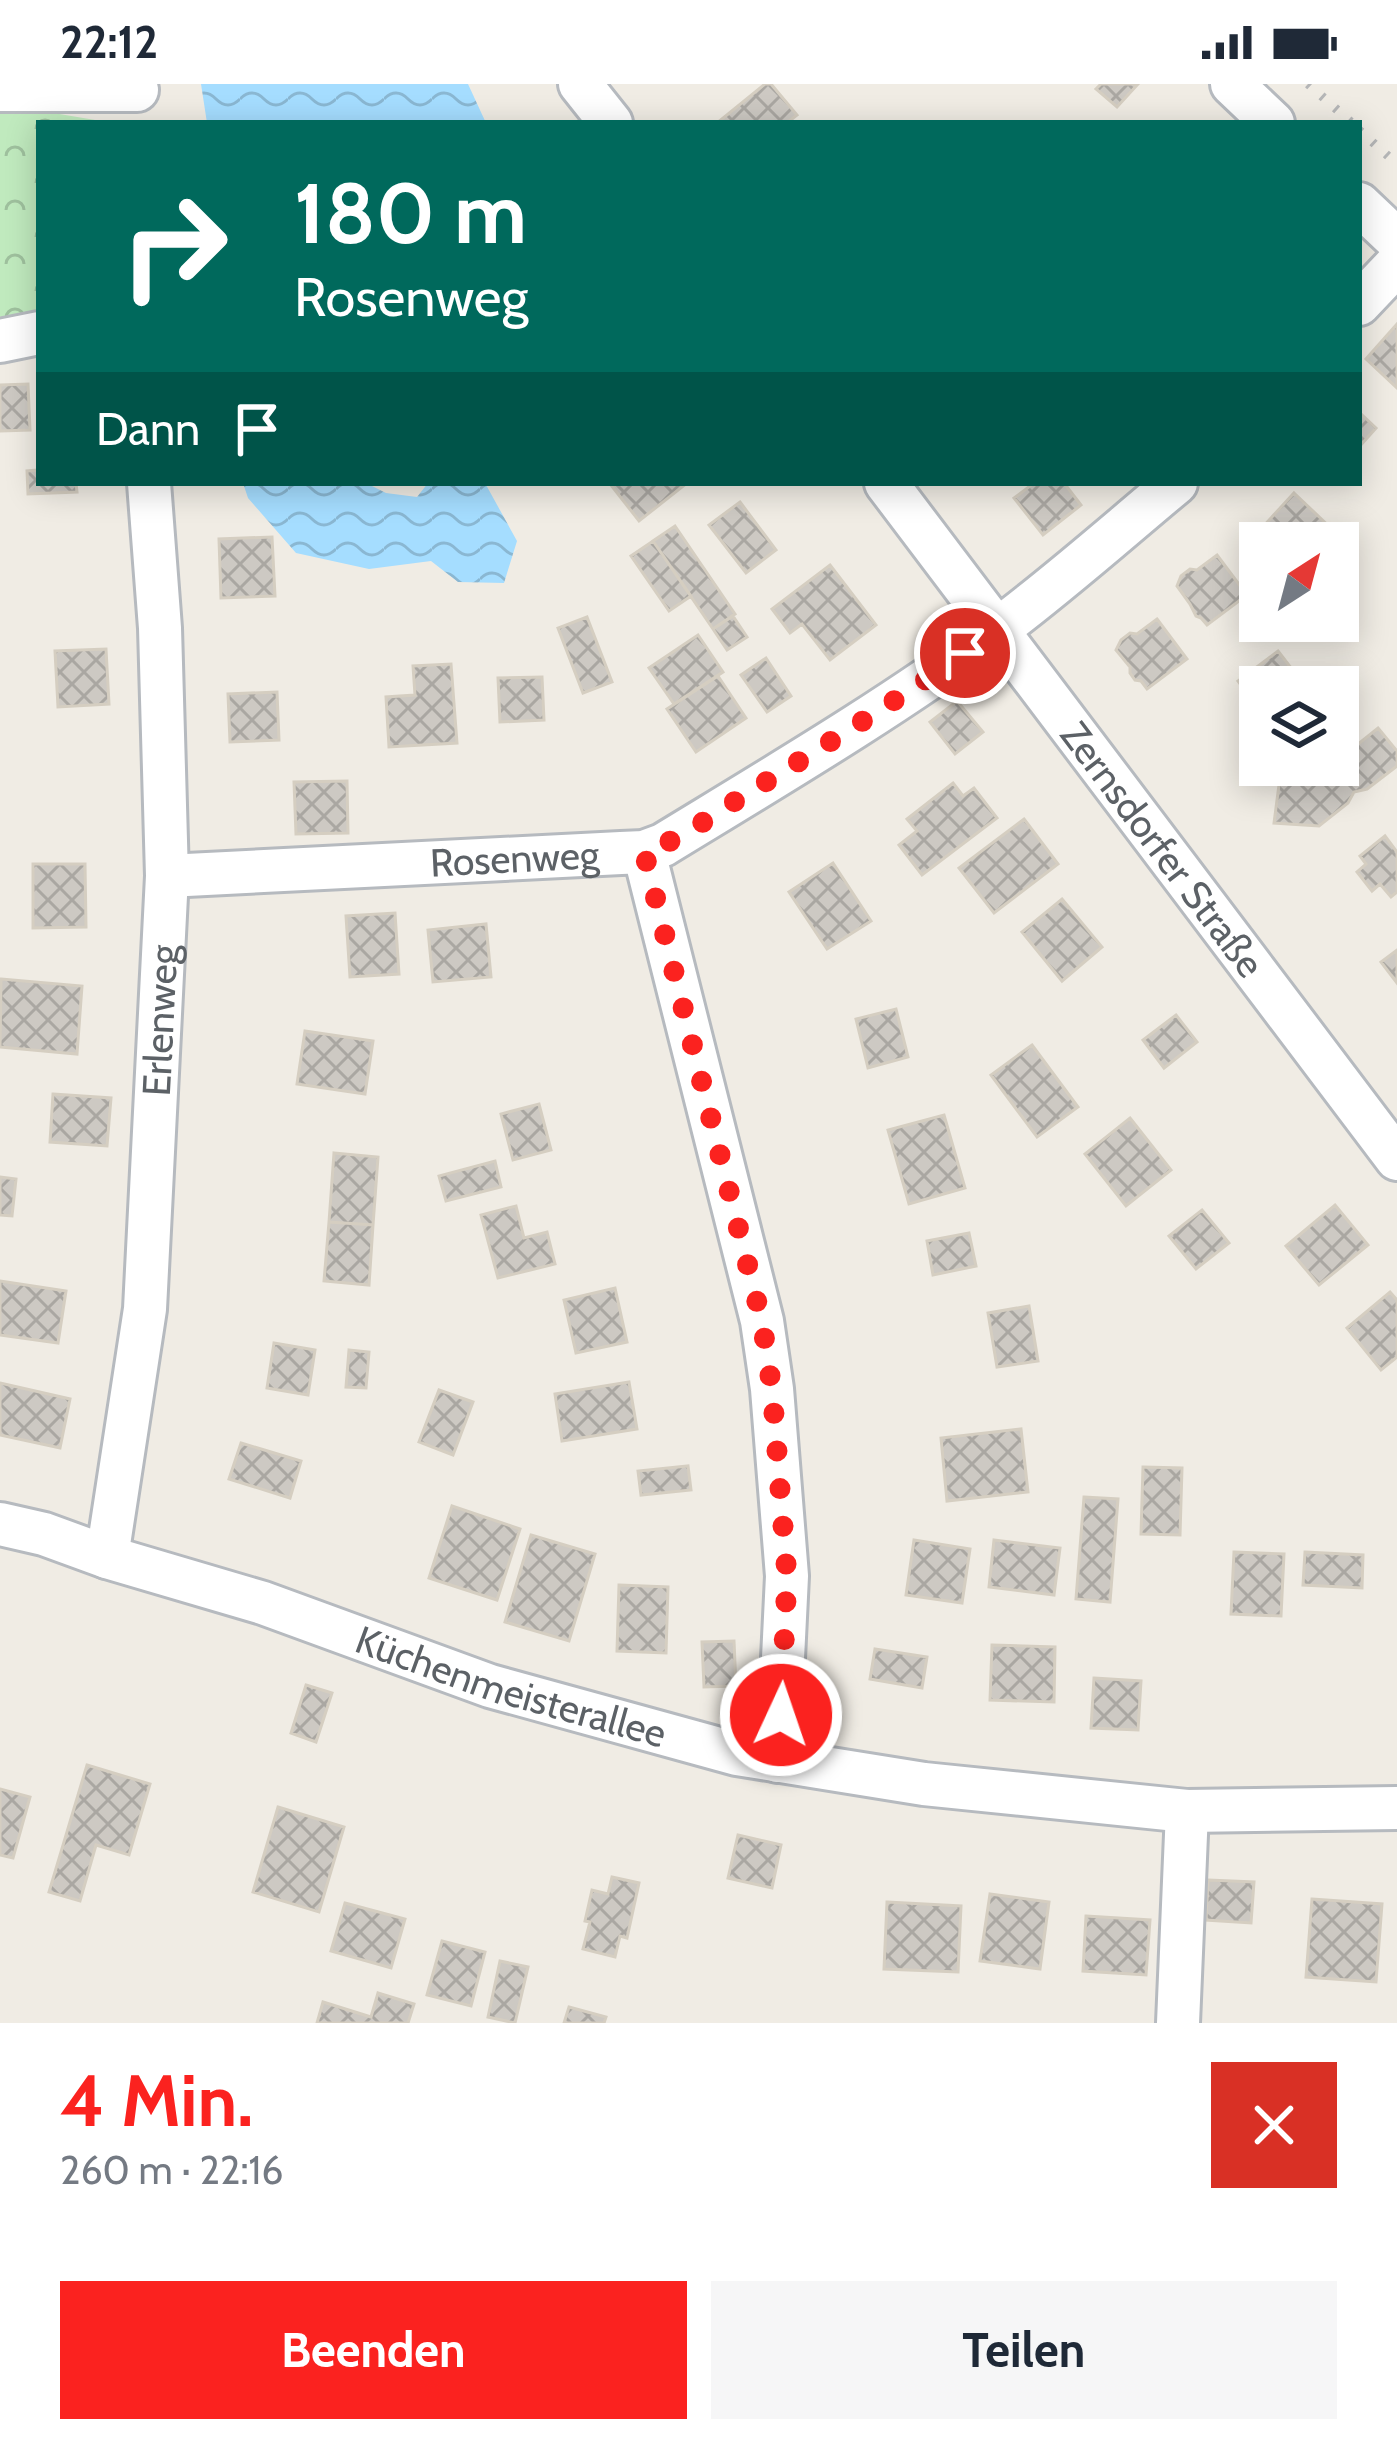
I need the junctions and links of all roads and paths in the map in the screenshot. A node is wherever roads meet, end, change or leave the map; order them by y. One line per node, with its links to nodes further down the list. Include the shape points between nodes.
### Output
1 (580, 84): 5 (street)
2 (1232, 84): 6 (street)
3 (0, 90): 4 (street)
4 (137, 99)
5 (609, 120)
6 (1270, 120)
7 (1362, 207): 8 (street)
8 (1397, 240)
9 (1397, 264): 10 (street)
10 (1362, 301)
11 (36, 335): 12 (street)
12 (0, 341)
13 (149, 486): 18 (street, Erlenweg)
14 (888, 486): 16 (street, Zernsdorfer Straße)
15 (1172, 486): 16 (street, Rosenweg)
16 (998, 629): 17 (street, Rosenweg, via 859,724); 19 (street, Zernsdorfer Straße)
17 (644, 852): 18 (street, Rosenweg); 22 (street, via 772,1389 787,1576)
18 (167, 876): 21 (street, Erlenweg, via 145,1309)
19 (1397, 1159)
20 (0, 1524): 21 (street, Küchenmeisterallee)
21 (107, 1557): 22 (street, Küchenmeisterallee, via 490,1686)
22 (778, 1762): 24 (street, Küchenmeisterallee)
23 (1397, 1808): 24 (street, Küchenmeisterallee)
24 (1187, 1811): 25 (street)
25 (1178, 2023)

